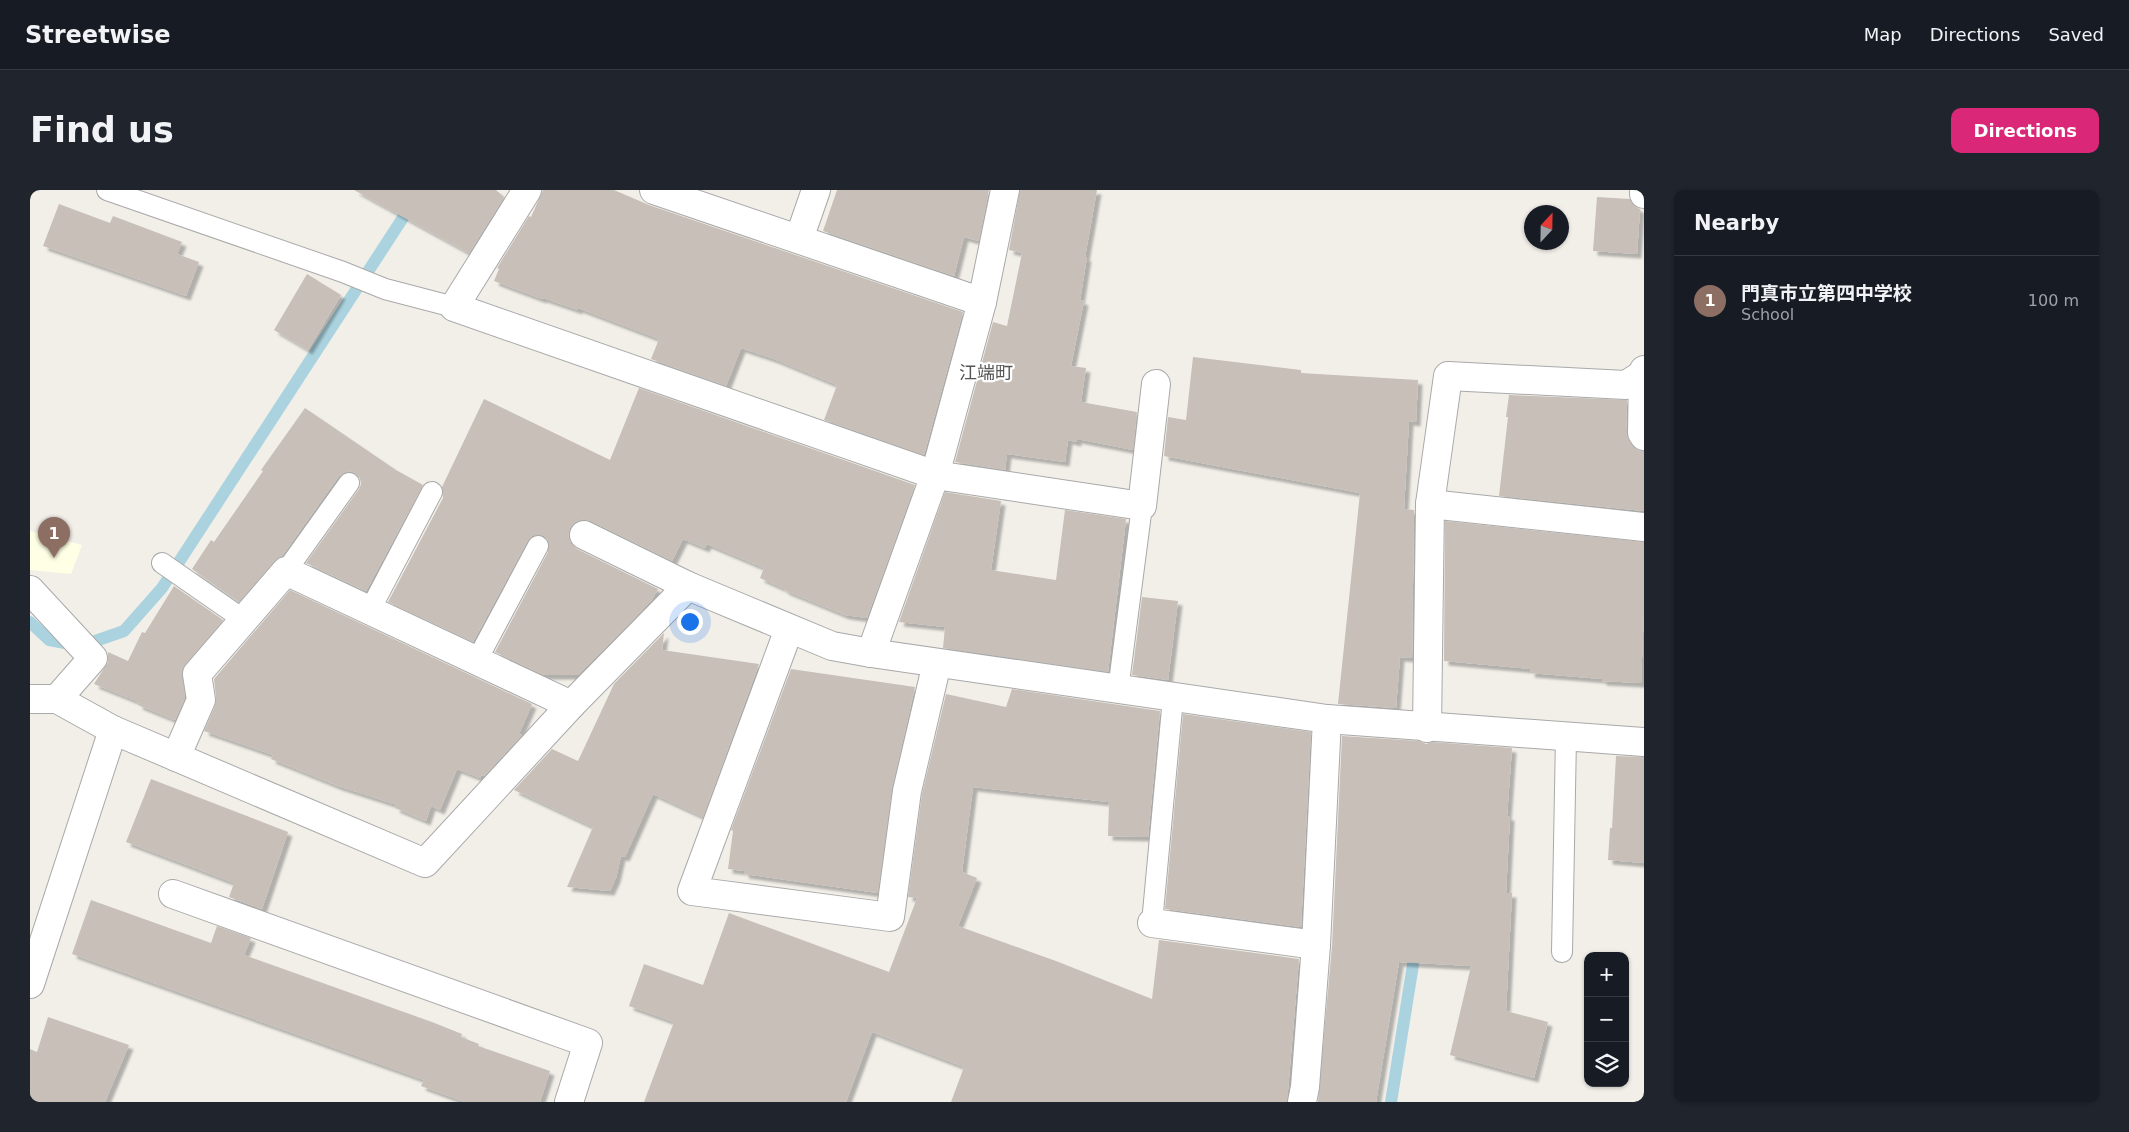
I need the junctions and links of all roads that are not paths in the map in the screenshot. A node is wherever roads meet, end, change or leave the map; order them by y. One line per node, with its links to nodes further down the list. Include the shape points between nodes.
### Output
1 (107, 190): 10 (lane, via 385,289)
2 (527, 190): 10 (street)
3 (654, 190): 8 (street)
4 (816, 190): 8 (street)
5 (1005, 190): 9 (street)
6 (1644, 190): 7 (street)
7 (1644, 194)
8 (799, 239): 9 (street)
9 (982, 302): 14 (street)
10 (454, 307): 14 (street)
11 (1644, 372): 13 (street); 17 (street, via 1626,385 1448,376)
12 (1156, 384): 18 (street)
13 (1644, 436)
14 (935, 475): 18 (street); 29 (street)
15 (349, 483): 23 (lane)
16 (432, 492): 26 (lane)
17 (1430, 504): 19 (street); 38 (street)
18 (1142, 506): 32 (lane)
19 (1644, 527)
20 (584, 535): 24 (street)
21 (538, 546): 30 (lane)
22 (162, 563): 27 (lane)
23 (286, 570): 26 (street); 27 (street)
24 (688, 586): 28 (street); 36 (street)
25 (30, 590): 35 (street, via 93,658)
26 (370, 610): 30 (street)
27 (244, 620): 42 (street, via 197,674 201,700)
28 (789, 628): 29 (street, via 832,646); 31 (street, via 692,891 890,917 907,791)
29 (871, 653): 31 (street)
30 (477, 660): 36 (street)
31 (937, 663): 32 (street)
32 (1118, 690): 33 (street)
33 (1173, 698): 37 (street); 44 (lane)
34 (30, 699): 35 (street)
35 (57, 699): 39 (street)
36 (571, 705): 42 (street, via 425,864)
37 (1327, 720): 38 (street); 45 (street)
38 (1427, 728): 40 (street)
39 (113, 730): 42 (street); 47 (street)
40 (1566, 737): 41 (street); 46 (lane)
41 (1644, 742)
42 (176, 757)
43 (173, 894): 48 (street, via 588,1043)
44 (1152, 923): 45 (street)
45 (1316, 946): 49 (street)
46 (1562, 952)
47 (30, 984)
48 (569, 1102)
49 (1302, 1102)

